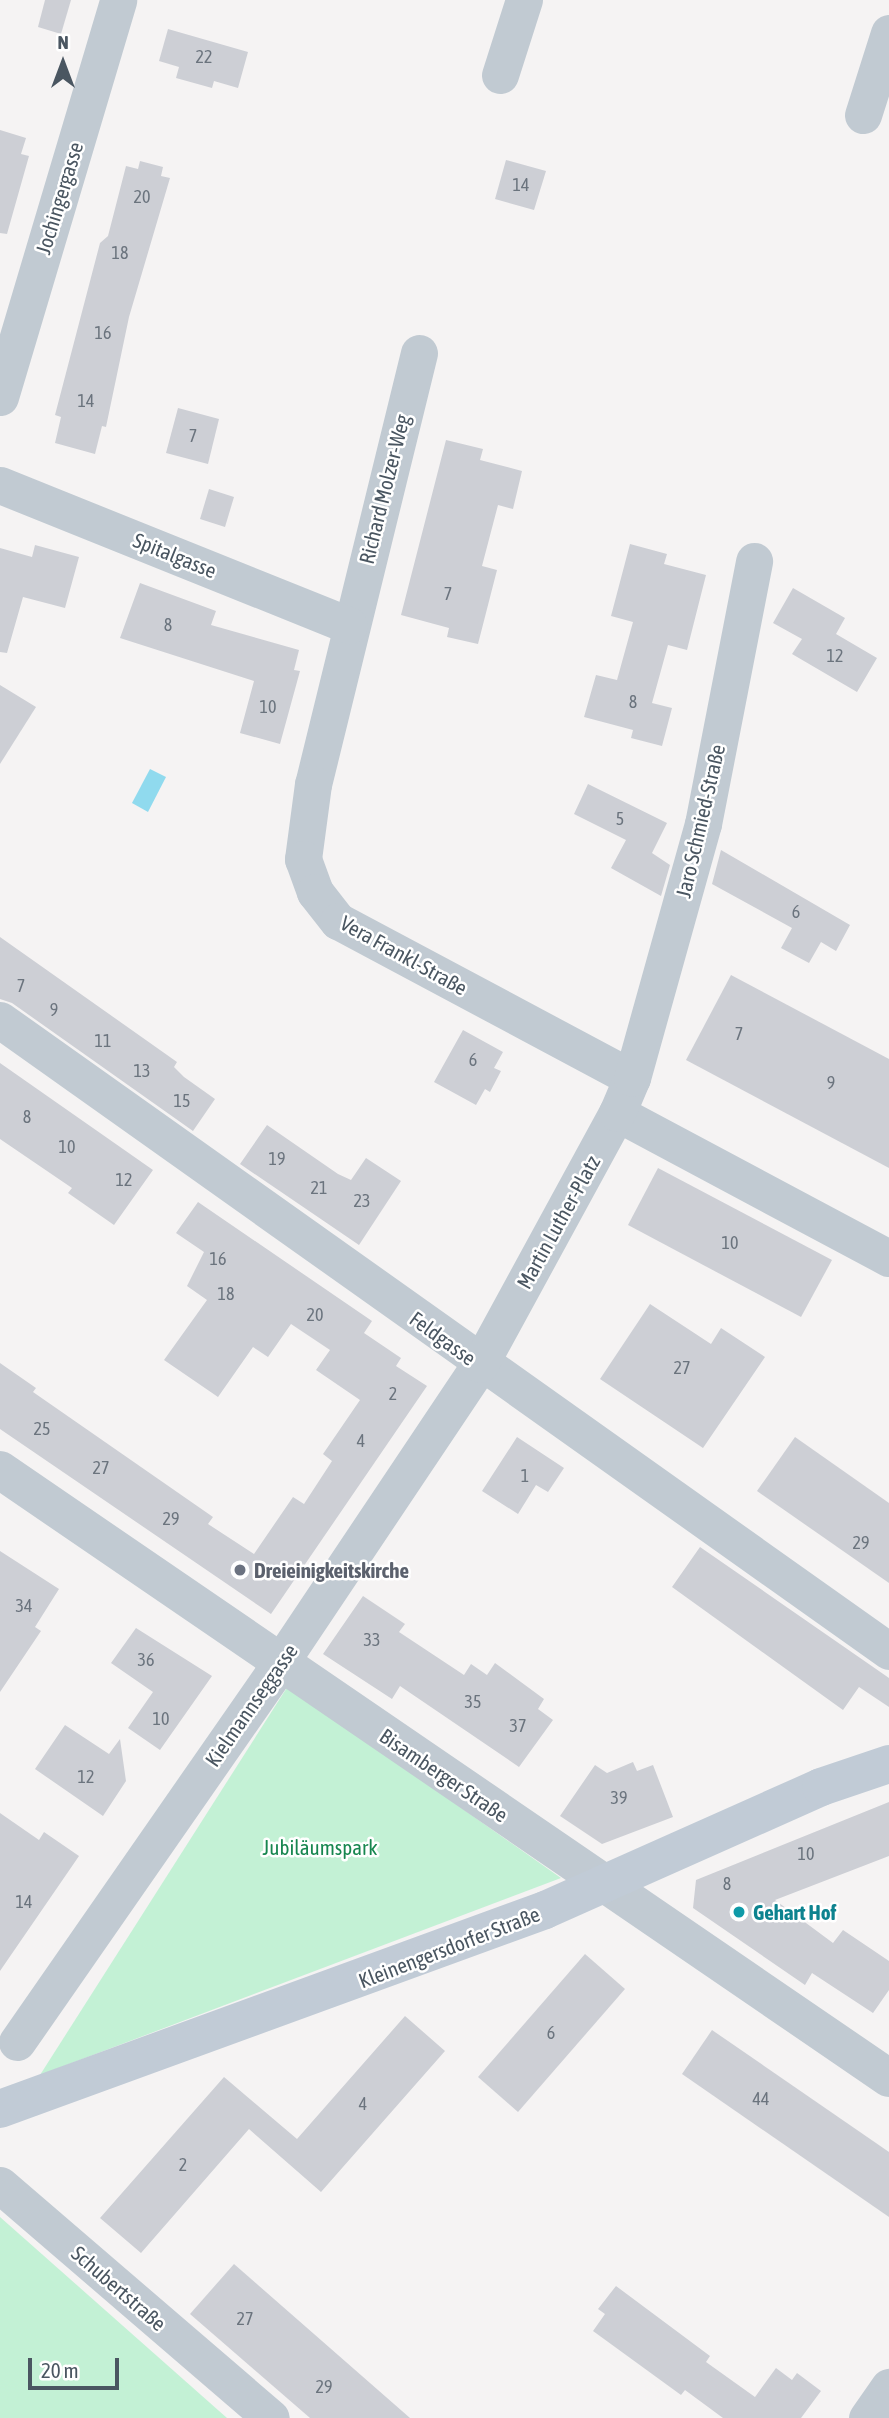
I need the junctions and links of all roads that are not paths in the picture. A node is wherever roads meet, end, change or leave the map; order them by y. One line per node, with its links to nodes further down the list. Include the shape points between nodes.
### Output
1 (118, 0): 7 (street, Jochingergasse)
2 (524, 0): 4 (street)
3 (889, 33): 5 (street)
4 (499, 75)
5 (863, 115)
6 (419, 353): 10 (street, Richard Molzer-Weg)
7 (0, 397)
8 (0, 485): 10 (street, Spitalgasse)
9 (754, 561): 12 (street, Jaro Schmied-Straße, via 703,824)
10 (349, 625): 12 (street, Vera Frankl-Straße, via 306,834 303,859 315,892 338,921)
11 (0, 1020): 15 (street, Feldgasse)
12 (632, 1078): 13 (street, Martin Luther-Platz)
13 (617, 1113): 14 (street); 15 (street, Martin Luther-Platz)
14 (889, 1258)
15 (480, 1364): 17 (street, Feldgasse); 18 (street, Kielmannseggasse)
16 (0, 1470): 18 (street, Bisamberger Straße)
17 (889, 1651)
18 (280, 1663): 20 (street, Bisamberger Straße); 21 (street, Kielmannseggasse)
19 (889, 1764): 20 (main road, Kleinengersdorfer Straße, via 821,1787)
20 (607, 1886): 22 (street, Bisamberger Straße); 23 (main road, Kleinengersdorfer Straße)
21 (17, 2042)
22 (889, 2078)
23 (0, 2109)
24 (0, 2185): 26 (street, Schubertstraße)
25 (889, 2387): 27 (street)
26 (271, 2418)
27 (867, 2418)

